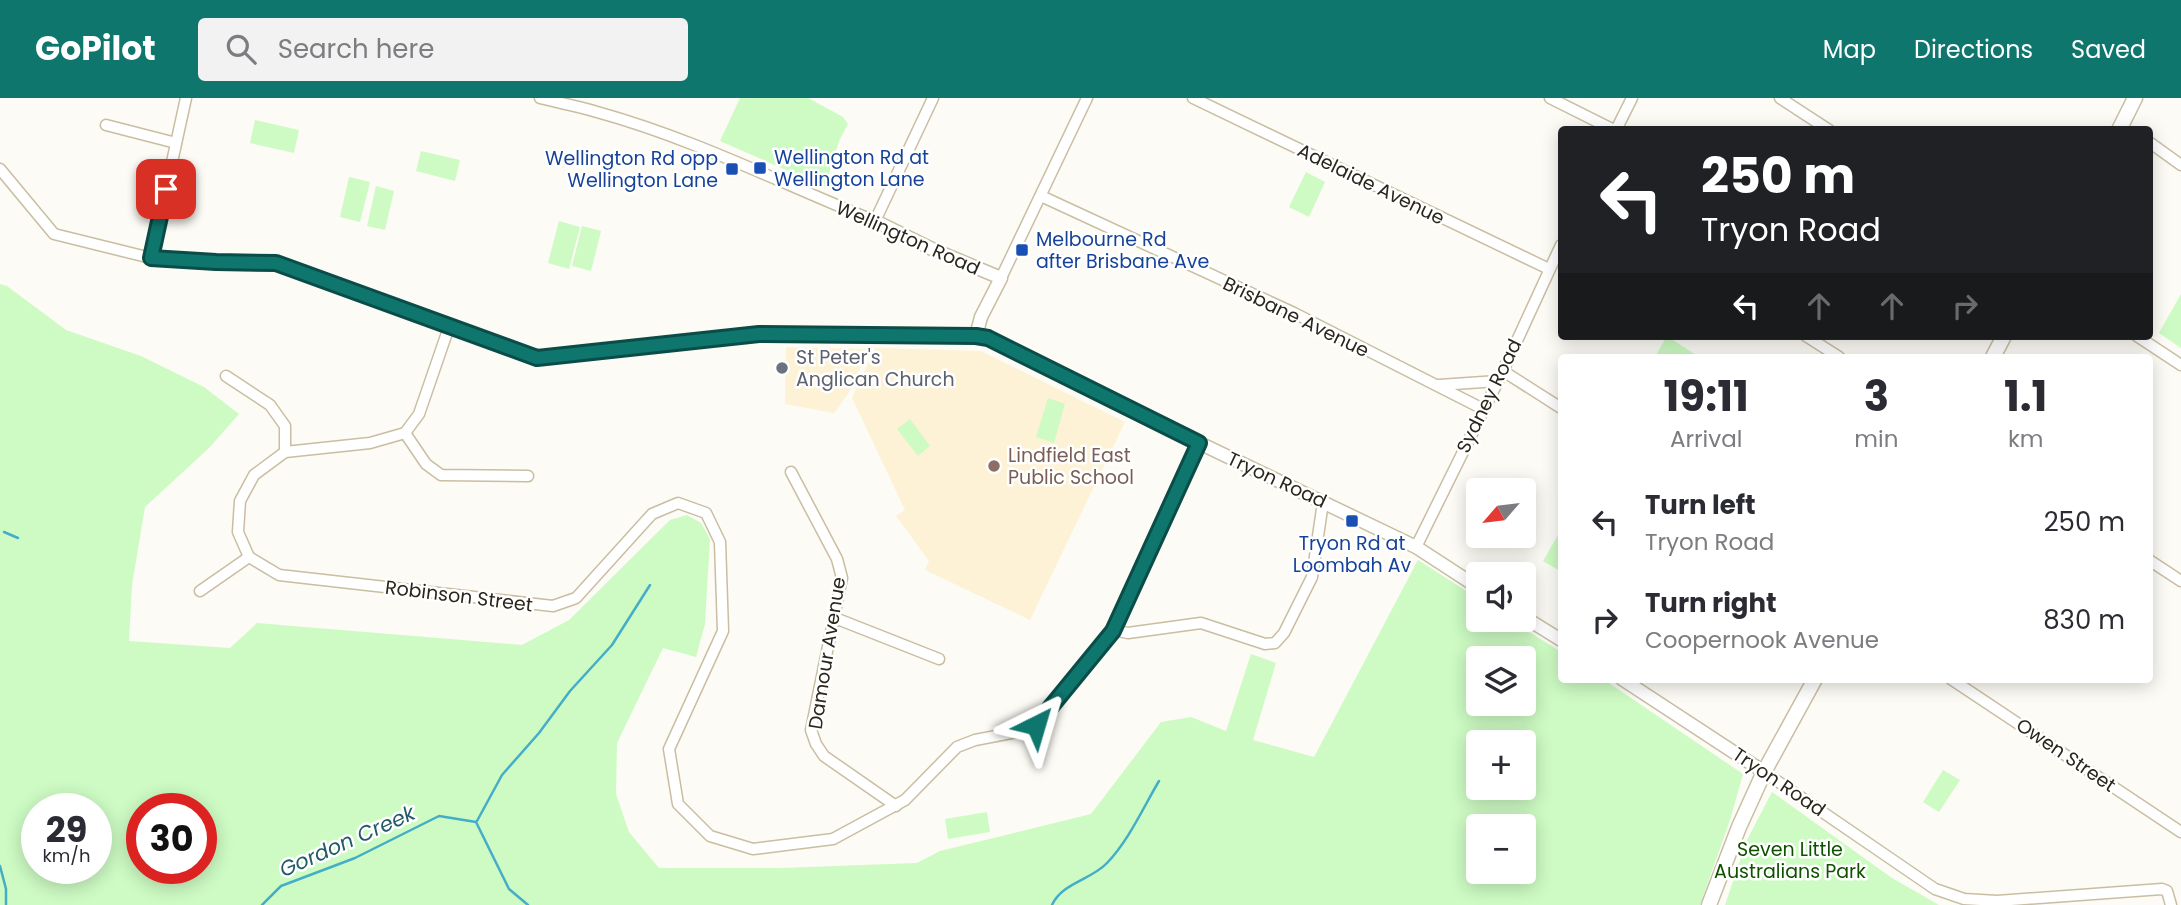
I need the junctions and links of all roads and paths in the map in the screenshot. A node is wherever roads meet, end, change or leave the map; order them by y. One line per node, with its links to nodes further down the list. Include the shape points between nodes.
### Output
1 (186, 98): 15 (street)
2 (540, 98): 20 (street, Wellington Road, via 598,112 731,160)
3 (933, 98): 20 (street)
4 (1087, 98): 19 (street)
5 (1193, 98): 23 (street, Adelaide Avenue)
6 (1550, 98): 11 (street)
7 (1632, 98): 12 (street)
8 (1780, 98): 13 (street)
9 (2135, 98): 14 (main road)
10 (106, 125): 15 (street)
11 (1607, 126)
12 (1617, 126)
13 (1823, 126)
14 (2121, 126)
15 (176, 143): 22 (street)
16 (2153, 145): 17 (street)
17 (2181, 165)
18 (0, 169): 22 (street, Tryon Road, via 54,234)
19 (1041, 196): 24 (street); 33 (street, Brisbane Avenue, via 1294,313)
20 (875, 221): 24 (street, Wellington Road)
21 (1558, 251): 23 (street, Sydney Road)
22 (151, 258): 25 (street, Tryon Road, via 276,263)
23 (1549, 269): 32 (street, Sydney Road)
24 (1001, 278): 26 (street)
25 (449, 327): 26 (street, Tryon Road, via 537,358 759,334); 36 (street, via 419,414)
26 (976, 336): 37 (street, Tryon Road)
27 (1812, 340): 29 (street)
28 (2143, 340): 30 (street)
29 (1834, 354)
30 (2181, 365)
31 (226, 376): 38 (street, via 270,405 285,426)
32 (1500, 376): 33 (street); 34 (street); 35 (street, Sydney Road)
33 (1436, 386): 35 (street, Brisbane Avenue)
34 (1558, 406)
35 (1483, 409): 42 (street, Sydney Road)
36 (405, 433): 38 (street, via 370,443); 40 (street, via 426,464 441,475)
37 (1199, 443): 41 (street, Tryon Road); 50 (street, Robinson Street)
38 (285, 452): 43 (street, via 254,475 240,500 238,532)
39 (791, 472): 48 (street, Damour Avenue, via 837,559 842,578)
40 (528, 476)
41 (1323, 502): 42 (street, Tryon Road); 50 (street, via 1312,577 1275,643 1265,644 1201,623)
42 (1416, 547): 45 (street, Tryon Road)
43 (249, 557): 47 (street); 57 (street, Robinson Street, via 279,575 553,606 576,598 652,514 678,503 693,506 706,513 720,542 723,631 669,749 678,804 710,836 753,849 833,839)
44 (2153, 563): 46 (street)
45 (1466, 580)
46 (2181, 581)
47 (200, 591)
48 (835, 618): 52 (street); 57 (street, Damour Avenue, via 811,730 824,756)
49 (1536, 624): 51 (street)
50 (1113, 631): 57 (street, Robinson Street, via 1036,725 957,747)
51 (1558, 638)
52 (939, 659)
53 (1628, 683): 56 (street, Tryon Road)
54 (1813, 683): 56 (main road)
55 (1957, 683): 58 (street, Owen Street)
56 (1764, 772): 59 (main road); 60 (street, Tryon Road, via 1935,889 1954,897 1997,901 2162,889 2172,890)
57 (896, 806)
58 (2181, 832)
59 (1709, 905)
60 (2171, 905)

